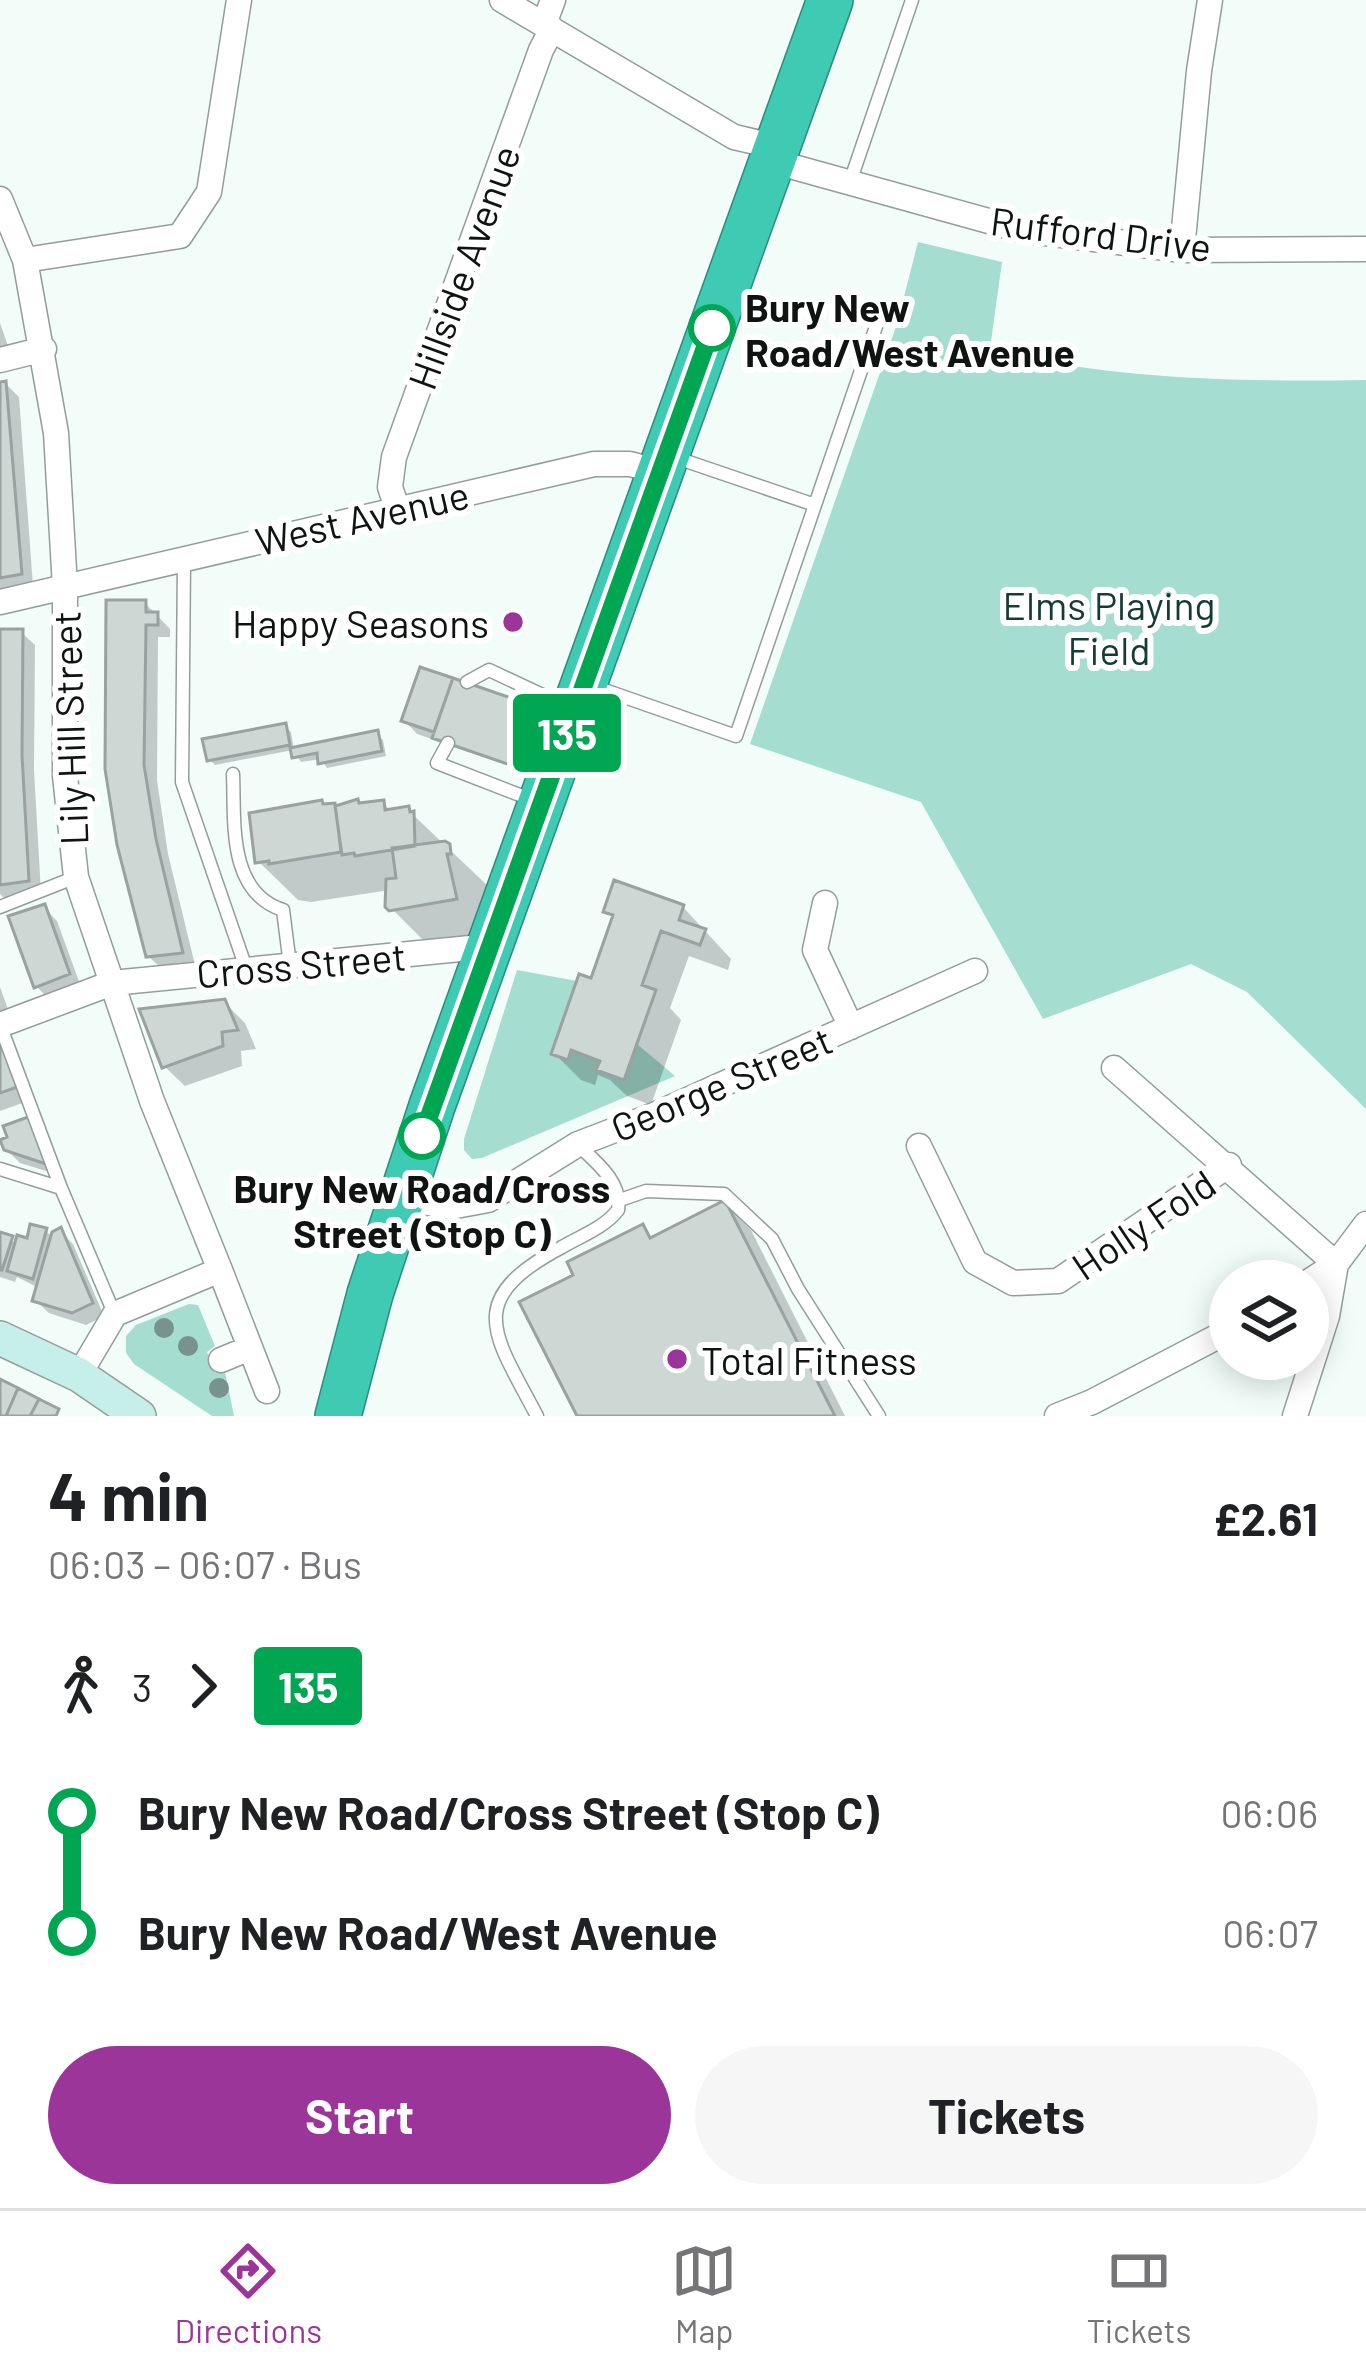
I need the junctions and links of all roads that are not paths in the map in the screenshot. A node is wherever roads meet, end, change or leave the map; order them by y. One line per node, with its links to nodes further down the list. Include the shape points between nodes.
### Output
1 (239, 0): 12 (street, via 209,191 181,236)
2 (502, 0): 6 (street, Rufford Drive)
3 (830, 0): 7 (highway)
4 (912, 0): 8 (lane)
5 (1210, 0): 11 (street)
6 (550, 18): 7 (street, Rufford Drive, via 734,137); 18 (street, Hillside Avenue, via 394,458)
7 (775, 154): 8 (street, Rufford Drive); 16 (highway)
8 (849, 183): 11 (street, Rufford Drive, via 1021,230)
9 (0, 199): 12 (street, Lily Hill Street)
10 (1366, 249): 11 (street, Rufford Drive)
11 (1182, 250)
12 (25, 260): 14 (street, Lily Hill Street)
13 (881, 312): 17 (lane)
14 (44, 349): 15 (street); 20 (street, Lily Hill Street)
15 (0, 360)
16 (663, 463): 17 (lane); 18 (street, West Avenue, via 594,464); 23 (highway)
17 (815, 505): 23 (lane, via 736,736)
18 (397, 508): 19 (street, West Avenue)
19 (184, 559): 20 (street, West Avenue); 32 (lane, via 182,782)
20 (65, 587): 21 (street, West Avenue); 27 (street, Lily Hill Street, via 65,776)
21 (0, 602)
22 (467, 682): 23 (lane, via 489,670)
23 (580, 697): 26 (highway)
24 (448, 743): 26 (lane, via 437,763)
25 (232, 774): 31 (lane, via 242,872 269,906 283,910)
26 (543, 804): 30 (highway)
27 (76, 877): 29 (lane); 34 (street, Lily Hill Street)
28 (825, 903): 36 (street, via 815,950)
29 (0, 907)
30 (491, 946): 31 (street, Cross Street); 43 (highway)
31 (290, 967): 32 (street, Cross Street)
32 (246, 968): 34 (street, Cross Street)
33 (975, 971): 36 (street, George Street)
34 (112, 983): 35 (street, Cross Street); 48 (street, Lily Hill Street)
35 (0, 1024): 42 (lane)
36 (851, 1027): 38 (street, George Street)
37 (1114, 1068): 40 (street)
38 (578, 1144): 43 (street, George Street, via 465,1207); 44 (lane)
39 (919, 1146): 40 (street, Holly Fold, via 975,1262 1013,1283 1058,1281)
40 (1228, 1166): 46 (street)
41 (0, 1169): 42 (lane)
42 (61, 1188): 49 (lane)
43 (402, 1198): 57 (highway)
44 (620, 1200): 58 (lane, via 611,1218 519,1271 502,1292 494,1318 500,1349); 59 (lane, via 646,1191 724,1194 772,1238)
45 (1366, 1224): 46 (street)
46 (1336, 1264): 47 (street); 61 (street)
47 (1329, 1268)
48 (220, 1270): 49 (street); 52 (street, Lily Hill Street)
49 (115, 1314): 54 (street)
50 (0, 1337): 54 (main road)
51 (1209, 1341): 60 (street)
52 (250, 1348): 53 (street); 55 (street, Lily Hill Street)
53 (221, 1360)
54 (79, 1375): 56 (main road)
55 (267, 1391)
56 (139, 1416)
57 (338, 1416)
58 (537, 1416)
59 (879, 1416)
60 (1057, 1416)
61 (1295, 1416)

